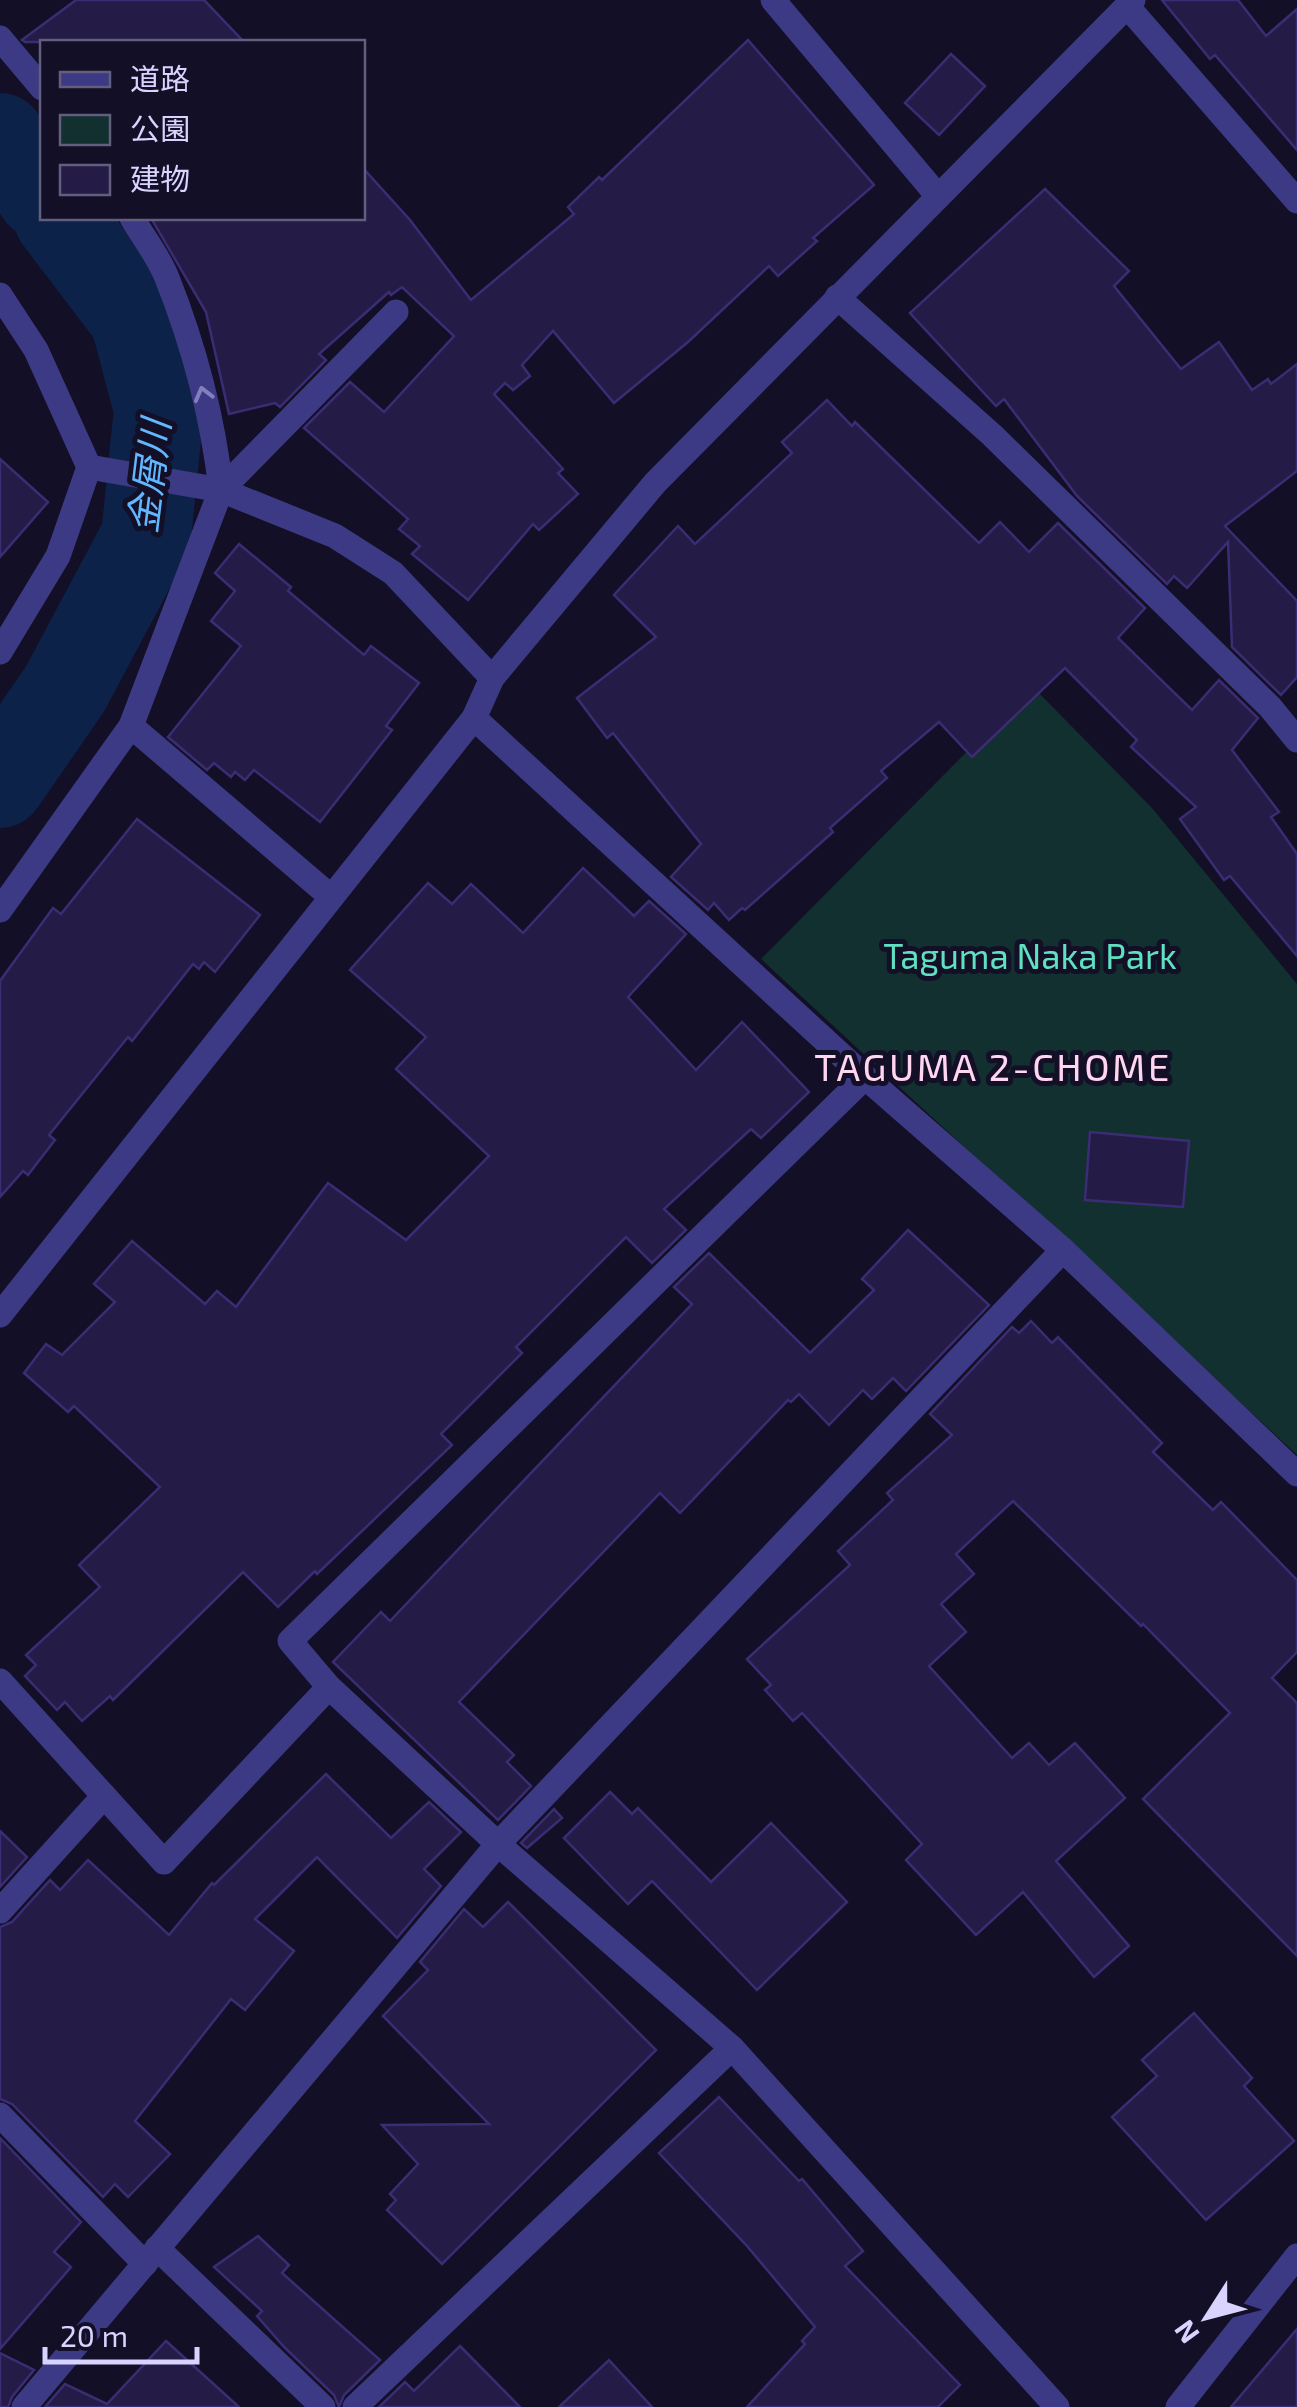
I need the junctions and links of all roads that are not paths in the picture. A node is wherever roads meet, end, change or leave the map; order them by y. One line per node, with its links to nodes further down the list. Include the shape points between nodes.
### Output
1 (773, 0): 5 (street)
2 (1130, 3): 5 (street); 6 (street)
3 (0, 38): 4 (street)
4 (40, 86)
5 (937, 195): 9 (street)
6 (1297, 201)
7 (133, 220): 12 (street, one-way to 7, via 202,386 166,275)
8 (0, 295): 11 (street, via 36,350)
9 (837, 296): 14 (street, via 655,483); 17 (street, via 992,435)
10 (396, 312): 12 (street)
11 (89, 468): 12 (street); 13 (street, via 58,556)
12 (221, 490): 14 (street, via 334,536 394,572); 16 (street)
13 (0, 652)
14 (492, 678): 15 (street)
15 (474, 718): 18 (street); 20 (street)
16 (131, 726): 18 (street); 19 (street)
17 (1297, 740)
18 (330, 896): 22 (street)
19 (0, 910)
20 (865, 1076): 21 (street); 25 (street, via 290,1641)
21 (1062, 1250): 23 (street); 27 (street)
22 (0, 1315)
23 (1297, 1474)
24 (0, 1681): 26 (street)
25 (329, 1688): 26 (street, via 164,1862); 27 (street)
26 (104, 1796): 28 (street)
27 (498, 1844): 29 (street); 31 (street)
28 (0, 1911)
29 (732, 2048): 35 (street); 36 (street)
30 (0, 2116): 31 (street)
31 (151, 2256): 33 (street); 34 (street)
32 (1297, 2256): 37 (street)
33 (24, 2407)
34 (323, 2407)
35 (354, 2407)
36 (1057, 2407)
37 (1178, 2407)

